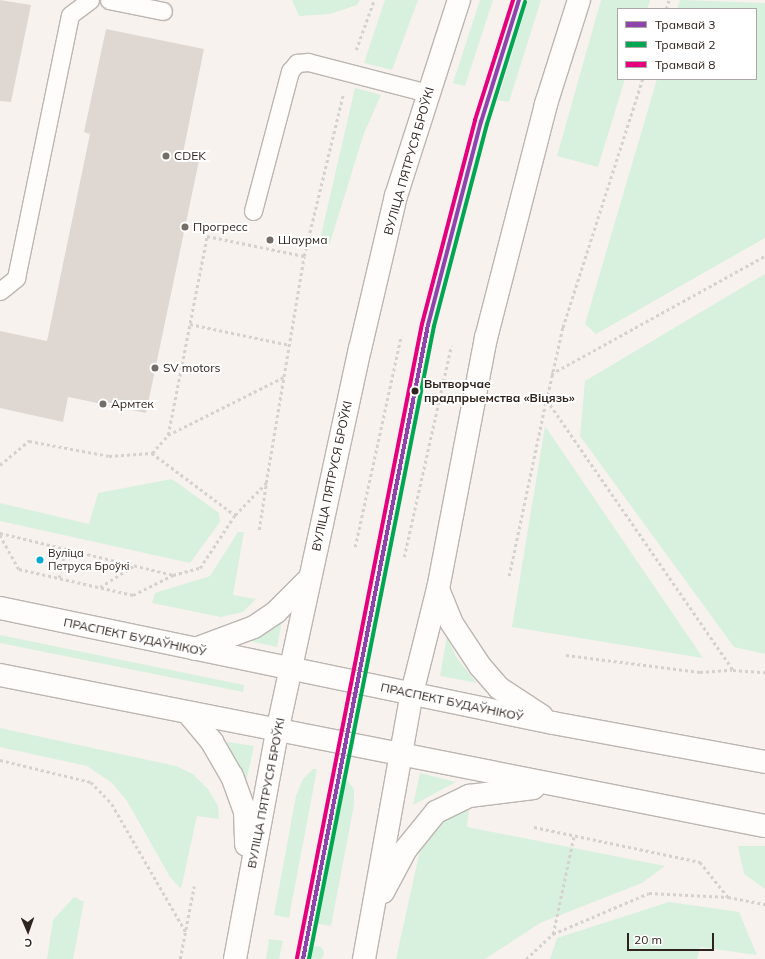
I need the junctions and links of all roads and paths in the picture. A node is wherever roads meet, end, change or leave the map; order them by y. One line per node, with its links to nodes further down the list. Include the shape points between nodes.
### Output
1 (90, 0): 13 (lane, via 70,15 16,278)
2 (109, 0): 6 (lane)
3 (374, 0): 7 (path)
4 (459, 0): 9 (main road, ВУЛІЦА ПЯТРУСЯ БРОЎКІ)
5 (579, 0): 37 (main road, via 546,104 486,338)
6 (163, 11)
7 (348, 73): 9 (lane); 10 (lane, via 308,62 297,63 290,71); 11 (path)
8 (643, 80): 18 (path)
9 (428, 93): 35 (main road, ВУЛІЦА ПЯТРУСЯ БРОЎКІ, via 394,204)
10 (253, 211)
11 (304, 256): 14 (path, via 207,236); 16 (path)
12 (765, 256): 18 (path)
13 (0, 291)
14 (190, 324): 16 (path); 21 (path)
15 (401, 336): 28 (path)
16 (290, 345): 19 (path)
17 (451, 346): 30 (path)
18 (551, 374): 20 (path)
19 (284, 377): 21 (path); 24 (path)
20 (546, 400): 33 (path); 42 (path)
21 (168, 435): 22 (path)
22 (152, 453): 23 (path, via 108,456 29,441); 25 (path)
23 (0, 465)
24 (266, 483): 25 (path); 26 (path)
25 (235, 515): 32 (path, via 200,568)
26 (259, 530)
27 (0, 534): 29 (path); 34 (path, via 19,569)
28 (355, 547)
29 (65, 549): 31 (path); 34 (path)
30 (404, 557)
31 (133, 566): 32 (path); 36 (path)
32 (173, 575): 36 (path, via 133,595)
33 (509, 576)
34 (59, 578): 36 (path)
35 (310, 578): 39 (main road, via 276,612 254,627); 41 (main road, ВУЛІЦА ПЯТРУСЯ БРОЎКІ)
36 (99, 587)
37 (438, 589): 45 (main road); 47 (main road, via 451,622 499,688)
38 (0, 608): 39 (main road, ПРАСПЕКТ БУДАЎНІКОЎ)
39 (195, 649): 41 (main road, ПРАСПЕКТ БУДАЎНІКОЎ)
40 (566, 655): 42 (path, via 700,672)
41 (291, 670): 45 (main road, ПРАСПЕКТ БУДАЎНІКОЎ); 48 (main road, ВУЛІЦА ПЯТРУСЯ БРОЎКІ)
42 (733, 670): 43 (path)
43 (765, 672)
44 (0, 675): 46 (main road)
45 (412, 694): 47 (main road, ПРАСПЕКТ БУДАЎНІКОЎ); 49 (main road)
46 (188, 713): 48 (main road); 57 (main road, via 212,742 232,776 245,811)
47 (553, 723): 51 (main road, ПРАСПЕКТ БУДАЎНІКОЎ)
48 (277, 732): 49 (main road); 57 (main road, ВУЛІЦА ПЯТРУСЯ БРОЎКІ)
49 (401, 755): 52 (main road); 60 (main road)
50 (0, 760): 61 (path, via 91,782 112,804)
51 (765, 762)
52 (553, 785): 53 (main road); 60 (main road, via 469,796 436,812 406,849)
53 (765, 826)
54 (534, 827): 55 (path)
55 (574, 835): 58 (path, via 700,862); 62 (path)
56 (194, 886): 61 (path)
57 (247, 892): 64 (main road, ВУЛІЦА ПЯТРУСЯ БРОЎКІ)
58 (728, 897): 59 (path); 62 (path, via 649,893)
59 (765, 904)
60 (373, 910): 65 (main road)
61 (186, 932): 63 (path)
62 (553, 934): 66 (path)
63 (180, 959)
64 (236, 959)
65 (364, 959)
66 (526, 959)

